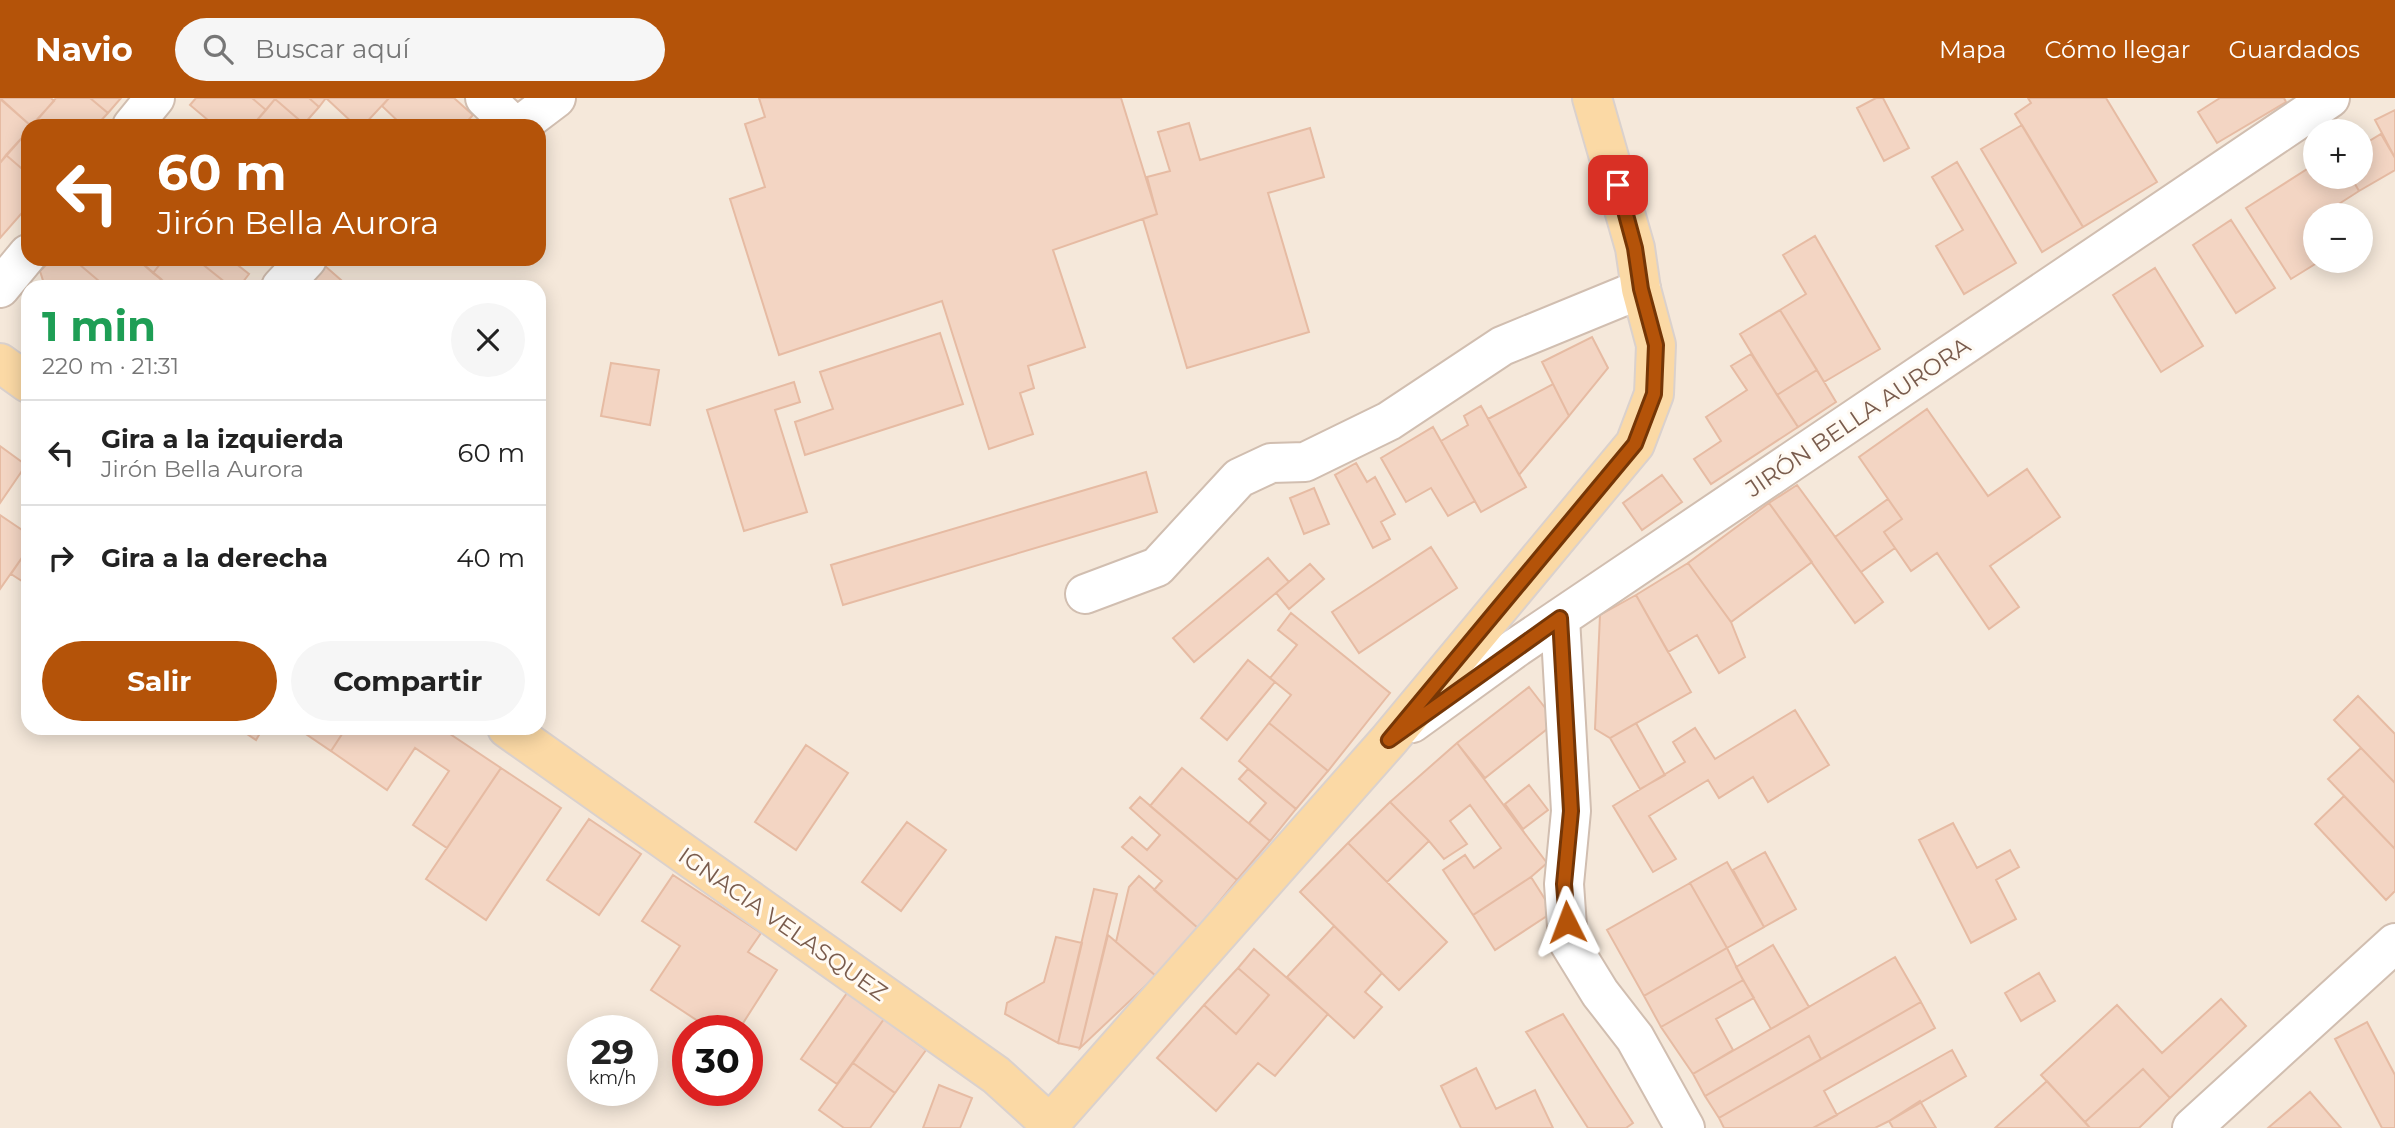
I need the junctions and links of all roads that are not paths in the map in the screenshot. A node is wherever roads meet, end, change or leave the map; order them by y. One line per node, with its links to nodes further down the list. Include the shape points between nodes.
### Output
1 (485, 98): 5 (street)
2 (556, 98): 6 (street)
3 (1592, 98): 11 (main road, via 1635,248)
4 (2330, 98): 15 (street, JIRÓN BELLA AURORA)
5 (509, 119)
6 (527, 119)
7 (21, 263): 10 (street)
8 (300, 266): 9 (street)
9 (288, 280)
10 (0, 289)
11 (1641, 289): 14 (street, via 1502,346 1389,421 1305,462 1271,463 1239,478 1157,567); 17 (main road, via 1656,345 1654,394 1635,444)
12 (0, 363): 13 (main road)
13 (21, 378)
14 (1085, 594)
15 (1560, 618): 17 (street, JIRÓN BELLA AURORA); 20 (street, via 1571,811 1564,884 1568,941 1635,1038)
16 (517, 735): 19 (main road, IGNACIA VELASQUEZ, via 996,1075)
17 (1389, 740): 19 (main road)
18 (2395, 943): 21 (street)
19 (1050, 1126)
20 (1685, 1128)
21 (2192, 1128)

